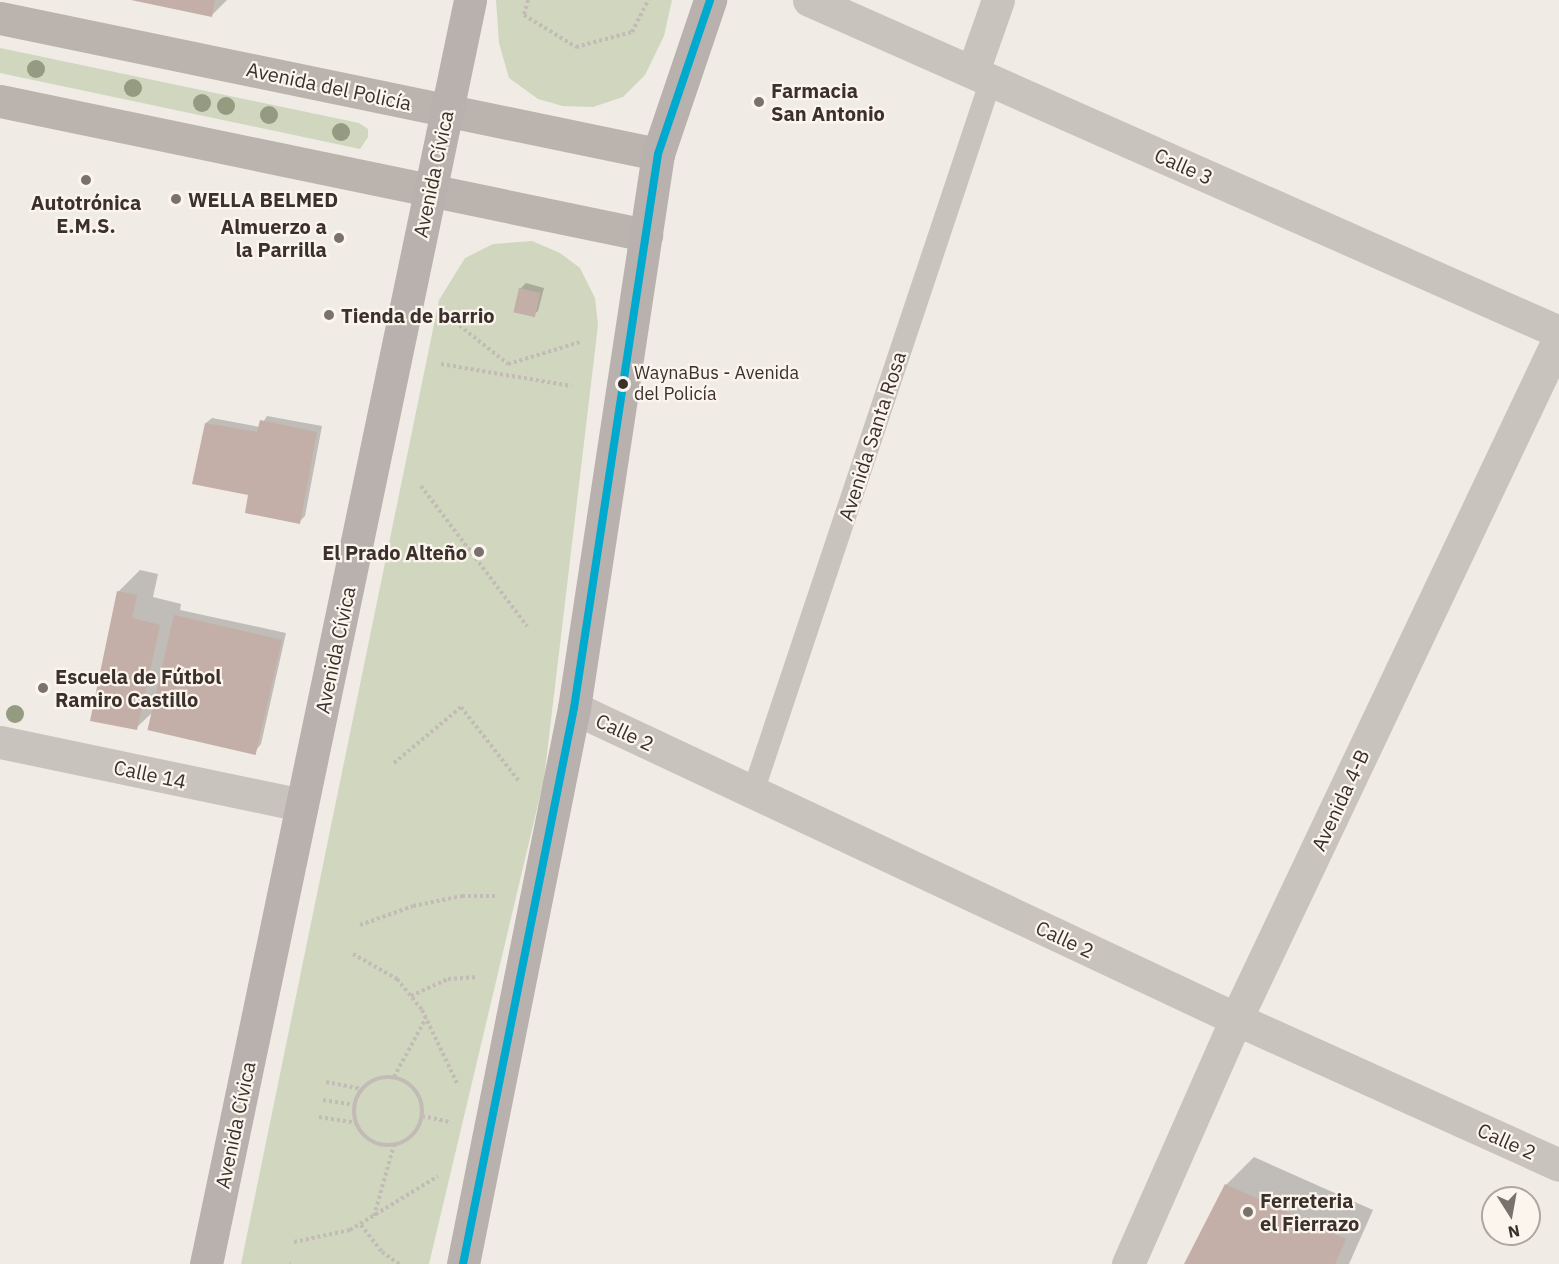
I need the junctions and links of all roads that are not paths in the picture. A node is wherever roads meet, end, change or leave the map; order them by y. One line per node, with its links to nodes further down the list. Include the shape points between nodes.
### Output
1 (470, 0): 8 (main road, Avenida Cívica)
2 (710, 0): 9 (main road)
3 (809, 0): 6 (street, Calle 3)
4 (998, 0): 6 (street)
5 (0, 18): 8 (main road, Avenida del Policía)
6 (982, 75): 12 (street, Calle 3); 16 (lane, Avenida Santa Rosa)
7 (0, 101): 10 (main road)
8 (447, 111): 9 (main road, Avenida del Policía); 10 (main road, Avenida Cívica)
9 (658, 154): 11 (main road)
10 (429, 191): 11 (main road); 17 (main road, Avenida Cívica)
11 (646, 235): 14 (main road)
12 (1559, 332)
13 (1559, 339): 18 (street, Avenida 4-B)
14 (574, 708): 16 (street, Calle 2); 21 (main road)
15 (0, 742): 17 (street, Calle 14)
16 (753, 792): 18 (street, Calle 2)
17 (301, 805): 20 (main road, Avenida Cívica)
18 (1236, 1020): 19 (street, Calle 2); 22 (street, Avenida 4-B)
19 (1559, 1165)
20 (206, 1264)
21 (462, 1264)
22 (1128, 1264)

